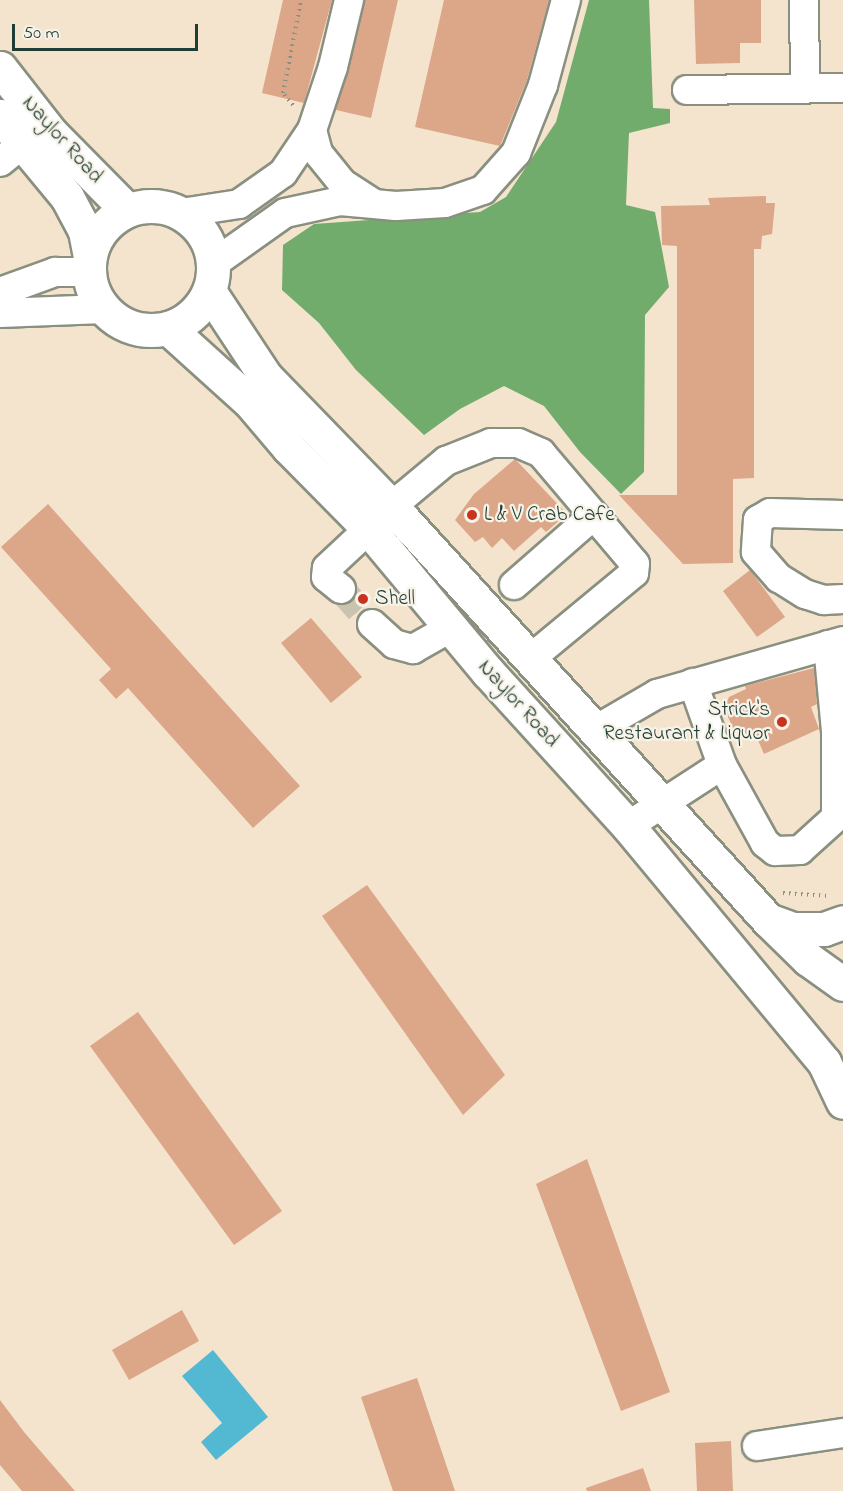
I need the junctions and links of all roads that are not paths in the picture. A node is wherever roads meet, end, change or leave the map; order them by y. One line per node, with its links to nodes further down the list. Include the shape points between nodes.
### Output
1 (349, 0): 9 (street, via 333,67)
2 (566, 0): 11 (street, via 543,85 516,153 483,190 445,203 396,206)
3 (804, 0): 5 (street)
4 (0, 68): 12 (main road, Naylor Road, via 51,133)
5 (805, 88): 6 (street); 7 (street)
6 (843, 88)
7 (687, 90)
8 (0, 116): 10 (main road, Naylor Road)
9 (305, 121): 11 (street, via 318,153 342,183); 13 (street, via 283,173 239,204)
10 (12, 152): 14 (main road, Naylor Road, via 67,196 85,231)
11 (371, 202): 15 (street, via 340,201 285,213)
12 (127, 210): 13 (main road, via 144,206); 14 (main road, via 103,229)
13 (181, 213): 15 (main road, via 197,226 208,244)
14 (89, 264): 16 (street); 17 (main road, via 93,292)
15 (211, 277): 19 (main road, via 200,307); 22 (main road, Naylor Road, via 265,376)
16 (0, 292)
17 (104, 309): 18 (street); 19 (main road, via 134,328)
18 (0, 313)
19 (168, 328): 22 (main road, Naylor Road, via 250,402 289,448)
20 (594, 515): 22 (street, via 541,453 518,443 491,443 446,461); 23 (street); 29 (street, via 635,564 634,573)
21 (843, 516): 25 (street, via 770,513 758,520 756,552 779,578 805,594 824,600)
22 (380, 517): 24 (street, via 327,568 326,577); 27 (main road, Naylor Road); 29 (main road, Naylor Road)
23 (514, 585)
24 (341, 589)
25 (843, 599)
26 (372, 624): 27 (street, via 394,644 413,649)
27 (452, 627): 35 (main road, Naylor Road)
28 (836, 643): 30 (street); 34 (street)
29 (530, 659): 31 (main road, Naylor Road)
30 (693, 683): 31 (street, via 657,694); 32 (street)
31 (595, 730): 33 (main road, Naylor Road)
32 (722, 765): 33 (street); 34 (street, via 765,843 775,851 800,849)
33 (662, 804): 35 (street); 37 (main road, Naylor Road)
34 (840, 813)
35 (628, 826): 39 (main road, Naylor Road, via 824,1062)
36 (839, 909): 37 (main road, via 824,929 793,929)
37 (768, 920): 38 (main road, Naylor Road, via 808,959)
38 (843, 984)
39 (843, 1102)
40 (843, 1433): 41 (street)
41 (757, 1446)

